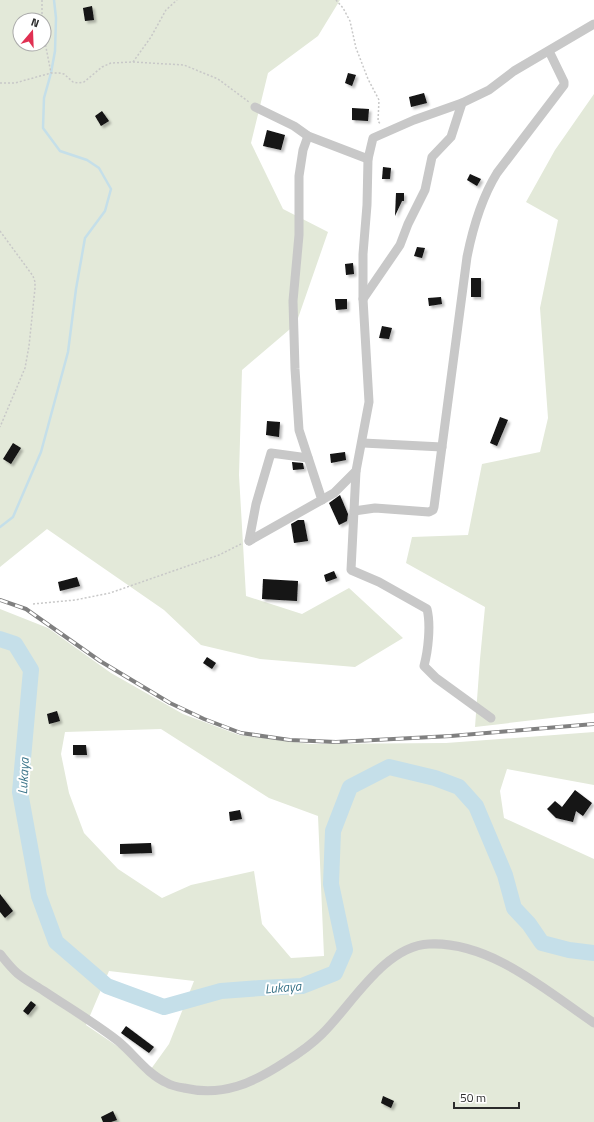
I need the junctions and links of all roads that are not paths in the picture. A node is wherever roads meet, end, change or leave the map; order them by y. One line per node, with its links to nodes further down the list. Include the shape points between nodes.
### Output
1 (594, 24): 2 (street)
2 (549, 51): 3 (street, via 514,71 489,90); 9 (street, via 564,85 494,178 473,227)
3 (462, 103): 6 (street, via 373,138); 7 (street, via 451,136 432,157 425,190 400,245)
4 (255, 107): 5 (street, via 294,126)
5 (308, 136): 6 (street); 10 (street, via 299,176 299,235 293,301 298,421)
6 (368, 159): 7 (street)
7 (363, 299): 8 (street, via 369,402)
8 (363, 443): 9 (street); 11 (street)
9 (442, 447): 13 (street, via 433,510 429,512 375,508)
10 (308, 458): 12 (street); 12 (street, via 271,453 256,504 249,541)
11 (356, 471): 12 (street, via 334,493); 13 (street)
12 (322, 500)
13 (354, 511): 14 (street, via 351,570 379,582 427,609 428,651 424,666 436,678)
14 (491, 718)
15 (0, 954): 16 (street, via 16,972 118,1042 150,1072 167,1083 194,1090 230,1088 268,1074 300,1053 322,1034 363,986 395,956 410,948 428,944 457,946 503,963 554,994)
16 (594, 1023)

